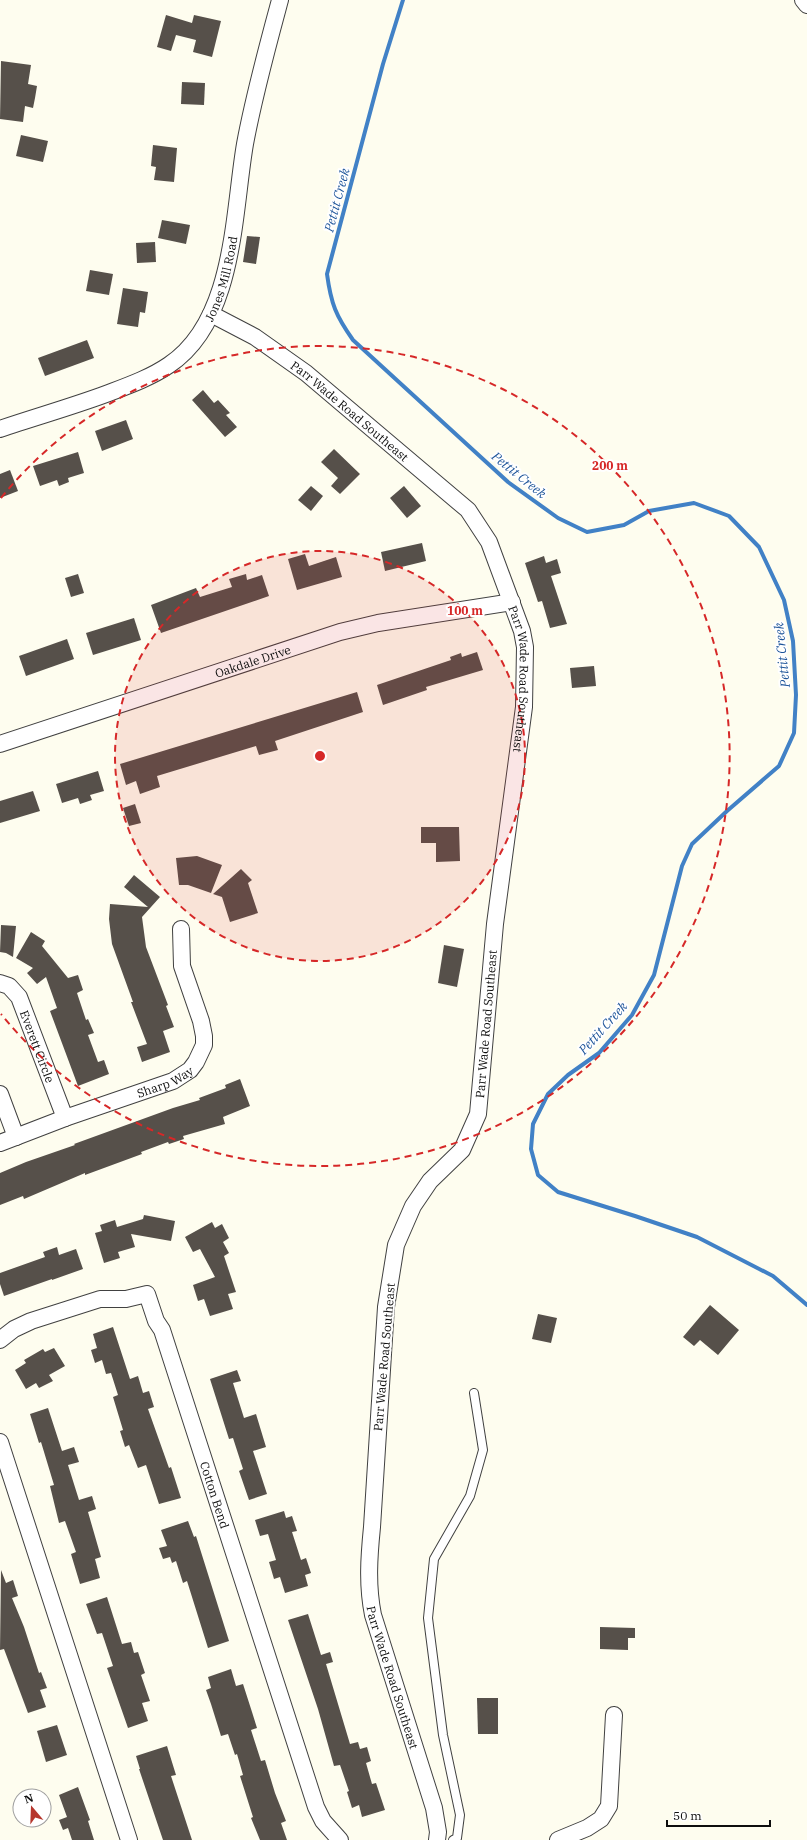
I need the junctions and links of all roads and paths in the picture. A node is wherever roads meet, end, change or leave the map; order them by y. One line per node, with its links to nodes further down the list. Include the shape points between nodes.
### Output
1 (280, 0): 4 (street, Jones Mill Road, via 247,137 226,268)
2 (803, 0): 3 (street)
3 (807, 5)
4 (211, 314): 5 (street, Jones Mill Road, via 197,338 184,353 156,373 99,396); 6 (street, Parr Wade Road Southeast, via 255,337 306,373 468,510 489,542)
5 (0, 429)
6 (512, 602): 7 (street, Oakdale Drive, via 378,622 340,632); 20 (street, Parr Wade Road Southeast, via 525,647 524,707 495,924 478,1114 462,1150 430,1181 413,1206 396,1245 386,1307 368,1563 369,1597 373,1615 434,1808)
7 (0, 744)
8 (182, 929): 11 (street, Sharp Way, via 182,966 204,1036 204,1045 196,1062 190,1070 173,1081)
9 (0, 983): 11 (street, Everett Circle, via 9,986 19,997)
10 (0, 1094): 12 (street)
11 (65, 1118): 12 (street, Sharp Way)
12 (16, 1137): 13 (street, Sharp Way)
13 (0, 1143)
14 (0, 1340): 19 (street, Cotton Bend, via 14,1329 31,1321 100,1299 126,1299 147,1294 156,1321 162,1330 316,1808 323,1821)
15 (474, 1393): 21 (lane, via 483,1450 470,1496 434,1559 428,1618 443,1735 460,1815 457,1838)
16 (0, 1442): 18 (street)
17 (614, 1715): 22 (street, via 609,1806 601,1820)
18 (129, 1840)
19 (340, 1840)
20 (437, 1840)
21 (453, 1840)
22 (558, 1840)

